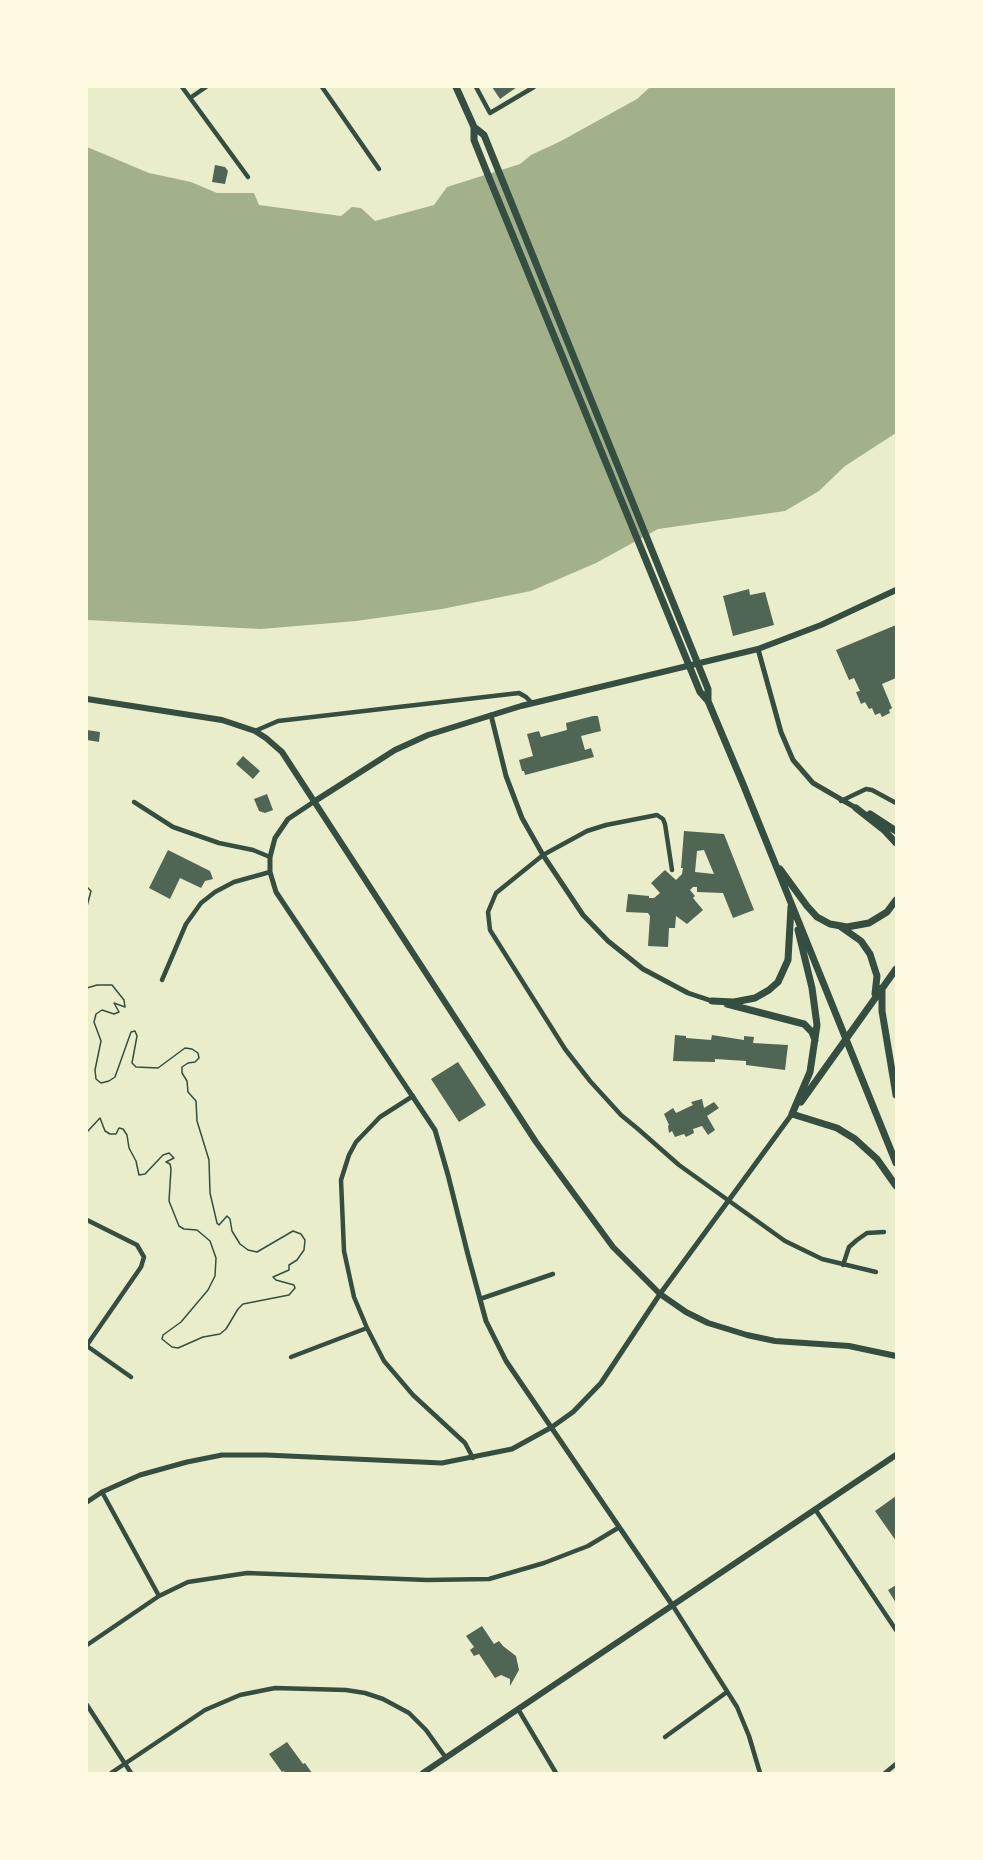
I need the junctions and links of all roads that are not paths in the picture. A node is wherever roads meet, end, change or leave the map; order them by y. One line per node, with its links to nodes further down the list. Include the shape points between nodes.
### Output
1 (182, 87): 7 (street)
2 (206, 87): 7 (street)
3 (322, 87): 9 (street)
4 (456, 87): 8 (main road)
5 (476, 87): 6 (street, via 490,113)
6 (534, 87)
7 (190, 98): 10 (street)
8 (474, 127): 14 (main road, via 474,140 484,166 699,692); 14 (main road, via 484,135 708,689)
9 (379, 168)
10 (248, 177)
11 (896, 590): 12 (main road, via 821,626)
12 (758, 648): 15 (main road); 19 (street, via 781,732 793,760 813,783)
13 (87, 699): 17 (main road, via 222,720)
14 (708, 701): 27 (main road)
15 (532, 704): 16 (main road); 17 (street, via 519,693 278,721)
16 (490, 715): 18 (main road, via 406,744); 25 (street, via 514,800)
17 (255, 731): 18 (main road, via 282,752)
18 (315, 801): 26 (street, via 288,819 275,838); 50 (main road, via 536,1142 613,1247)
19 (841, 801): 21 (street, via 866,789); 22 (street)
20 (134, 802): 26 (street, via 173,827)
21 (896, 803)
22 (856, 808): 23 (main road); 24 (main road)
23 (896, 831)
24 (896, 843)
25 (543, 855): 28 (street, via 606,825 657,815 663,819); 36 (street, via 583,915 608,941 655,976); 44 (street, via 496,893 488,912 490,930 559,1041 588,1078 621,1115)
26 (270, 857): 29 (street)
27 (774, 861): 31 (main road); 32 (main road, via 807,906 824,921)
28 (672, 870)
29 (270, 872): 34 (street, via 234,882 201,903 186,924); 40 (street, via 276,892)
30 (896, 900): 32 (main road, via 869,923)
31 (791, 905): 36 (main road, via 788,960 778,982 754,998); 38 (main road, via 812,988 817,1019); 42 (main road)
32 (838, 925): 37 (main road, via 861,941 870,954 877,976)
33 (896, 969): 35 (main road)
34 (162, 980)
35 (883, 986): 37 (main road); 39 (main road, via 882,1011)
36 (712, 1001): 38 (main road, via 798,1021 809,1027)
37 (872, 1002): 41 (main road)
38 (815, 1040): 41 (main road, via 810,1072)
39 (896, 1095)
40 (413, 1096): 51 (street, via 439,1142); 52 (street, via 380,1117 356,1142 341,1180 344,1251 354,1297)
41 (792, 1114): 43 (main road, via 837,1128 855,1139 877,1159); 44 (street)
42 (896, 1163)
43 (896, 1186)
44 (727, 1201): 47 (street, via 785,1241 822,1260); 50 (street)
45 (87, 1220): 53 (street, via 136,1245 143,1253 141,1267)
46 (884, 1232): 47 (street, via 867,1233 857,1240 849,1247)
47 (843, 1265): 48 (street)
48 (876, 1272)
49 (553, 1274): 51 (street)
50 (660, 1294): 54 (main road, via 708,1323 754,1337 849,1346); 57 (street, via 599,1386)
51 (480, 1299): 57 (street, via 487,1324 506,1360)
52 (367, 1328): 55 (street); 59 (street, via 384,1360 413,1395 465,1443)
53 (87, 1346): 56 (street)
54 (896, 1356)
55 (291, 1357)
56 (131, 1377)
57 (552, 1427): 59 (street, via 513,1449); 63 (street)
58 (896, 1455): 62 (main road)
59 (473, 1458): 60 (street, via 442,1463 224,1455 140,1475)
60 (102, 1492): 61 (street); 64 (street)
61 (87, 1502)
62 (815, 1509): 65 (main road); 66 (street)
63 (618, 1528): 64 (street, via 588,1546 489,1579 427,1581 247,1573 188,1582); 65 (street)
64 (159, 1596): 67 (street)
65 (672, 1606): 68 (street); 70 (main road)
66 (896, 1630)
67 (87, 1645)
68 (727, 1692): 71 (street); 79 (street, via 749,1736)
69 (87, 1705): 73 (street)
70 (518, 1709): 72 (main road); 78 (street)
71 (665, 1737)
72 (446, 1758): 73 (street, via 409,1713 383,1699 346,1690 275,1688 240,1695 205,1710); 77 (main road)
73 (125, 1763): 75 (street); 76 (street)
74 (896, 1764): 80 (street)
75 (111, 1773)
76 (131, 1773)
77 (423, 1773)
78 (556, 1773)
79 (760, 1773)
80 (885, 1773)

